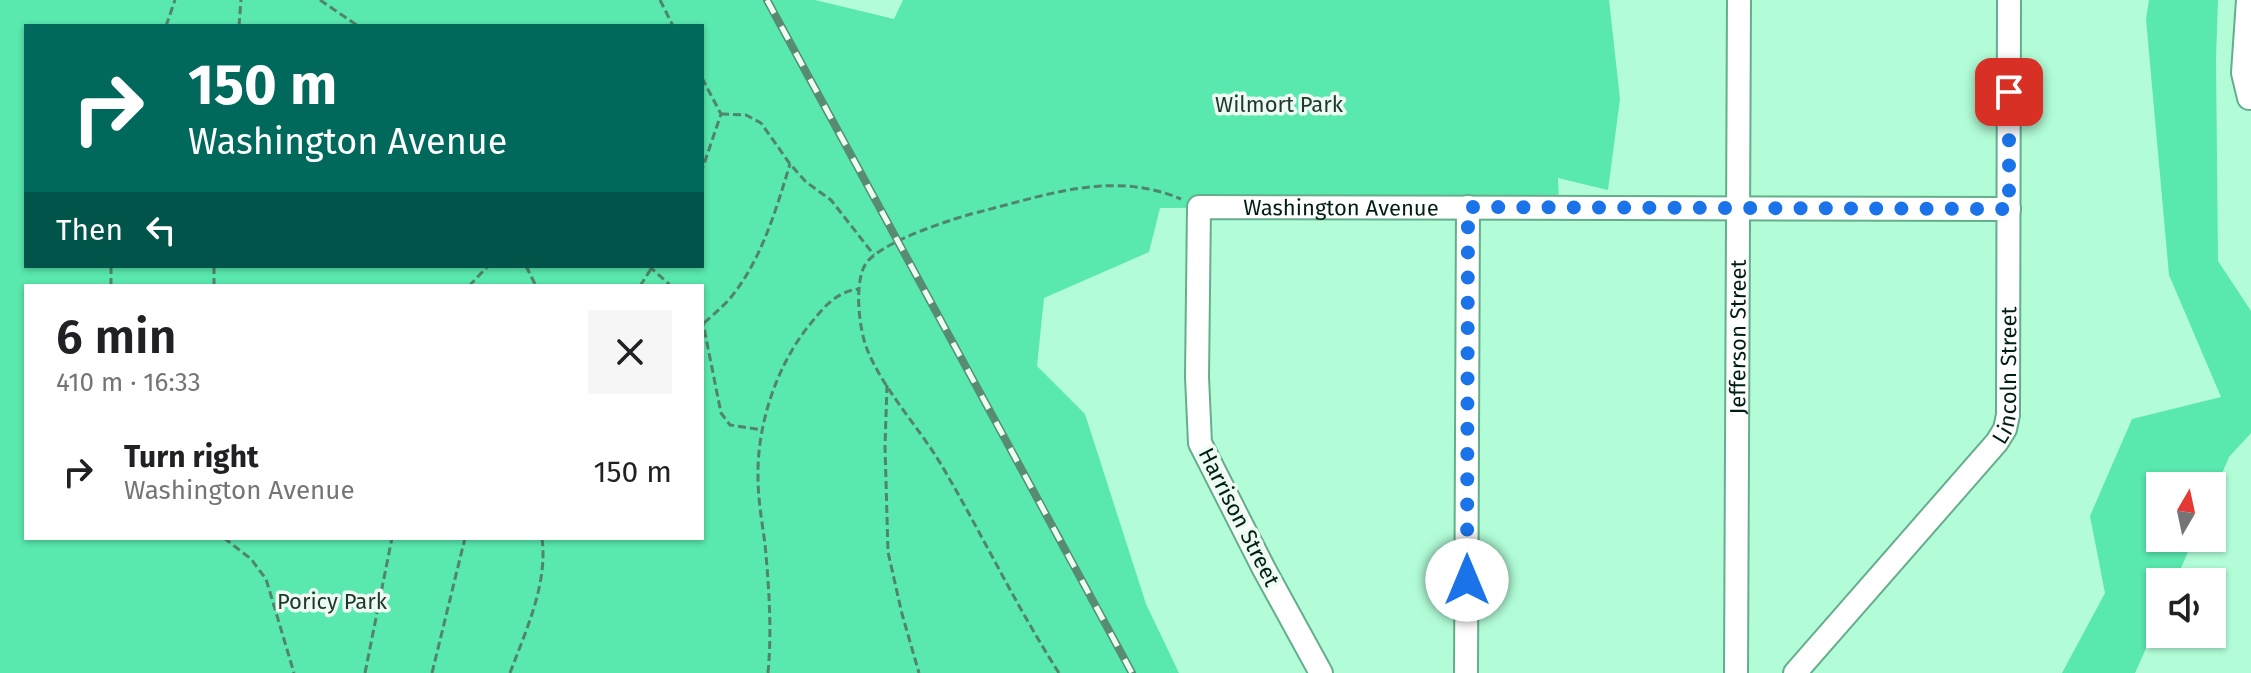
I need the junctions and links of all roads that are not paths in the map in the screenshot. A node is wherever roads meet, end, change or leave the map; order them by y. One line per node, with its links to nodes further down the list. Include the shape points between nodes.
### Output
1 (1739, 0): 7 (street, Jefferson Street)
2 (2009, 0): 8 (street, Lincoln Street)
3 (2248, 0): 4 (street, via 2243,73)
4 (2250, 100)
5 (1199, 207): 6 (street, Washington Avenue); 9 (street, Harrison Street, via 1200,443)
6 (1468, 207): 7 (street, Washington Avenue); 10 (street)
7 (1738, 209): 8 (street, Washington Avenue); 11 (street, Jefferson Street)
8 (2009, 209): 12 (street, Lincoln Street, via 2005,429)
9 (1321, 673)
10 (1466, 673)
11 (1736, 673)
12 (1795, 673)

